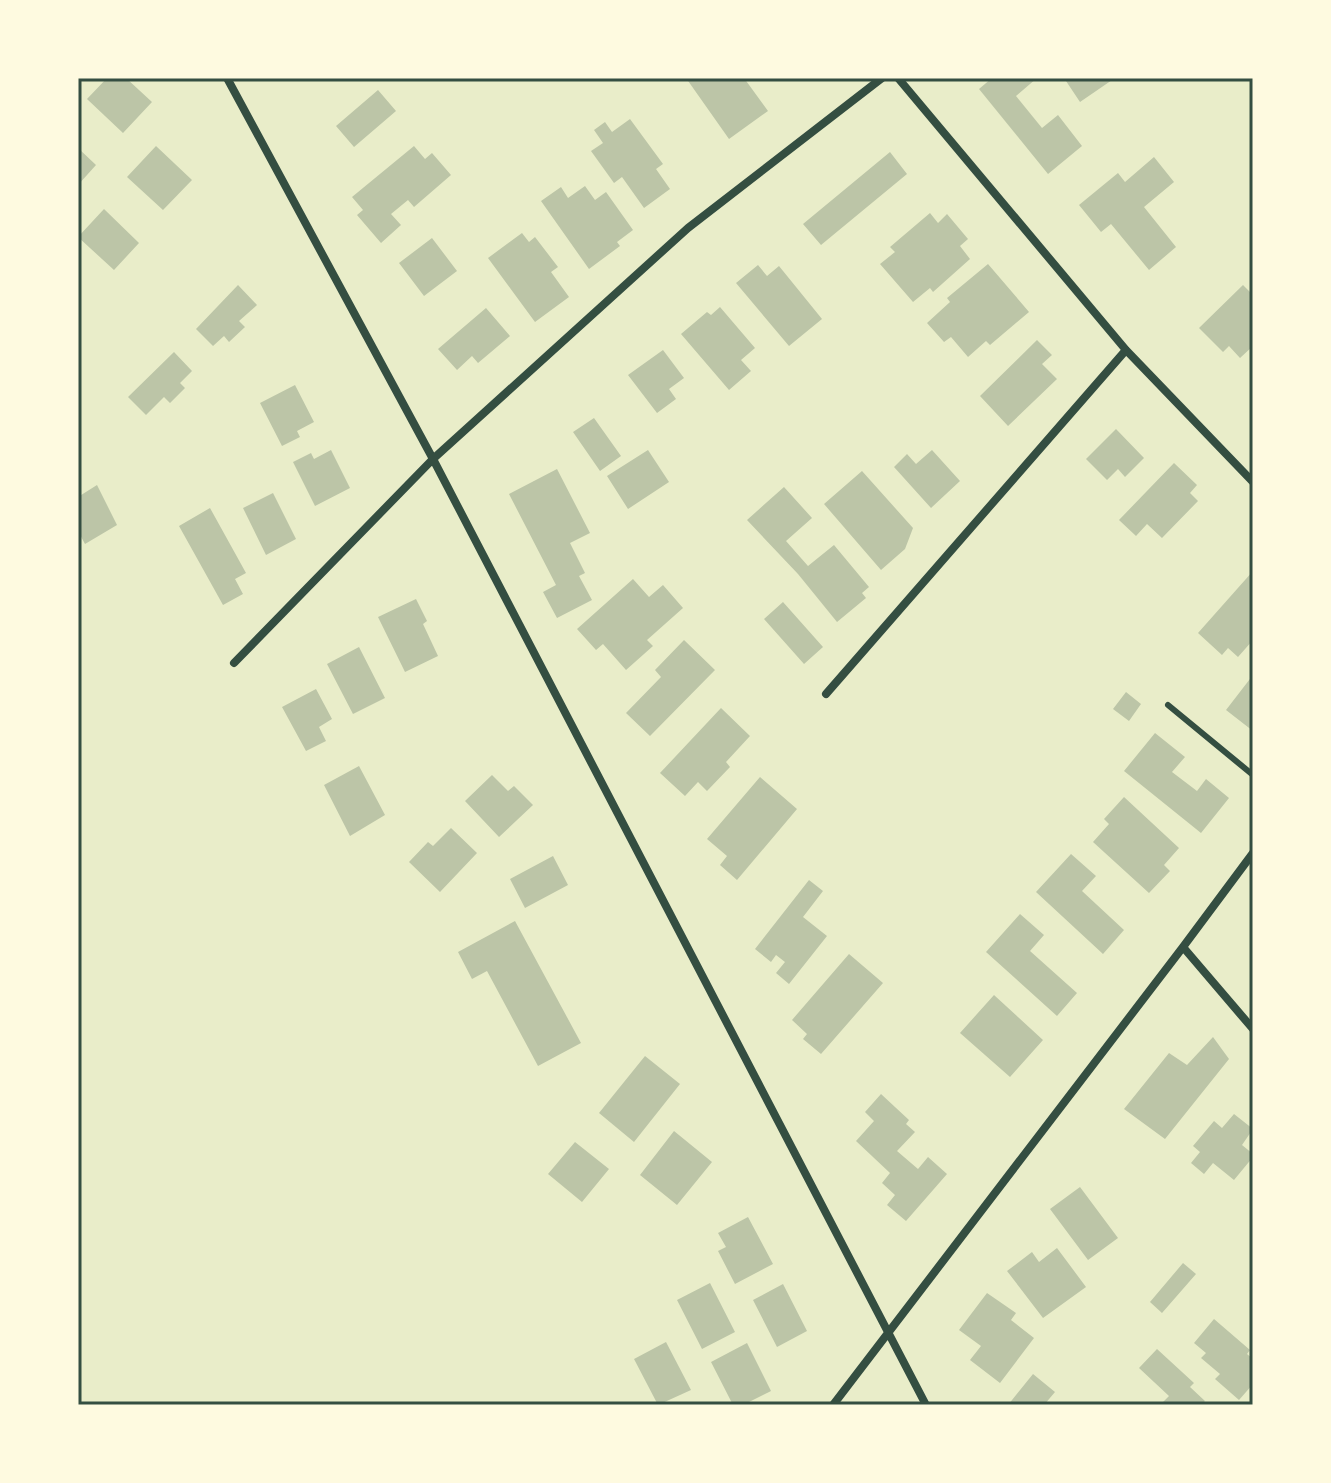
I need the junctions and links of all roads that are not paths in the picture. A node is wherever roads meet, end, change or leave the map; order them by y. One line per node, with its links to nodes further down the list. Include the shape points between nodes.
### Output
1 (227, 78): 5 (street)
2 (882, 78): 5 (street, via 688,228)
3 (898, 78): 4 (street)
4 (1126, 350): 6 (street); 8 (street)
5 (433, 459): 7 (street); 14 (street)
6 (1253, 482)
7 (234, 663)
8 (826, 694)
9 (1168, 705): 10 (lane)
10 (1253, 775)
11 (1253, 853): 12 (street)
12 (1183, 947): 13 (street); 14 (street)
13 (1253, 1029)
14 (888, 1335): 15 (street); 16 (street)
15 (833, 1405)
16 (926, 1405)

